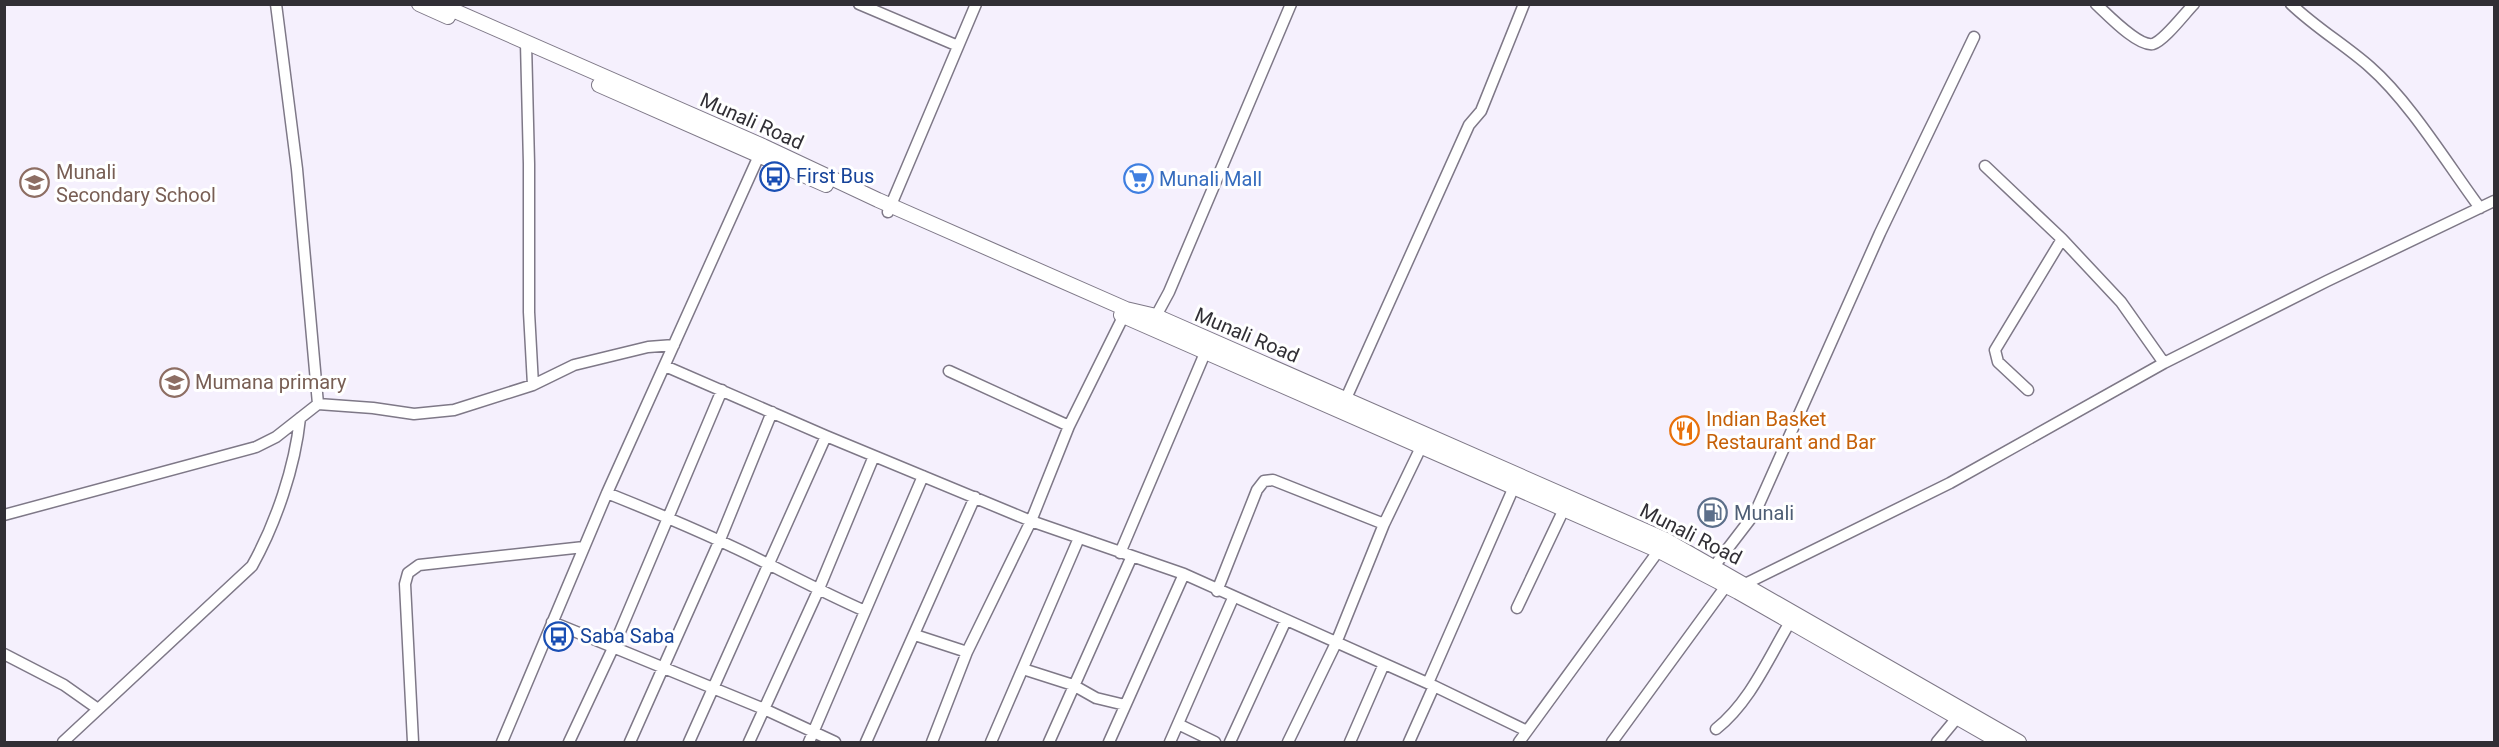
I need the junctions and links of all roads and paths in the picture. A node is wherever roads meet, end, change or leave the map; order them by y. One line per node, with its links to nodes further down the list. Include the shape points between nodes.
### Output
1 (276, 4): 30 (street, via 297,169)
2 (419, 4): 13 (main road, Munali Road)
3 (439, 4): 13 (main road, Munali Road)
4 (859, 4): 12 (street)
5 (976, 4): 12 (street)
6 (1291, 4): 21 (street)
7 (1524, 4): 31 (street, via 1481,111 1469,125)
8 (2096, 4): 9 (street, via 2137,40 2155,44)
9 (2194, 4)
10 (2291, 4): 18 (street, via 2371,68 2398,96)
11 (1974, 37): 54 (street, via 1880,233 1755,513)
12 (958, 46): 17 (street)
13 (525, 47): 14 (main road, Munali Road); 27 (street)
14 (761, 151): 17 (main road, Munali Road); 22 (street)
15 (1985, 166): 19 (street)
16 (2494, 201): 18 (street)
17 (890, 208): 20 (main road, Munali Road)
18 (2480, 208): 24 (street)
19 (2062, 239): 24 (street, via 2121,302); 29 (street, via 1995,350 1998,362)
20 (1125, 313): 21 (main road, Munali Road); 23 (main road, Munali Road); 34 (street)
21 (1156, 316): 23 (main road, Munali Road)
22 (674, 345): 25 (street); 27 (street, via 648,347 574,365)
23 (1208, 346): 31 (main road, Munali Road); 51 (street)
24 (2164, 363): 56 (street, via 1950,483)
25 (665, 366): 28 (street); 40 (street)
26 (949, 371): 34 (street)
27 (533, 385): 30 (street, via 454,410 414,414)
28 (722, 390): 32 (street); 44 (street)
29 (2028, 390)
30 (318, 404): 33 (street)
31 (1343, 404): 36 (main road, Munali Road)
32 (772, 412): 35 (street); 48 (street)
33 (300, 418): 43 (street, via 276,437 228,456); 77 (street, via 297,446 277,508 252,566)
34 (1069, 426): 45 (street)
35 (826, 436): 37 (street); 53 (street)
36 (1424, 441): 39 (main road, Munali Road); 46 (street)
37 (874, 456): 38 (street); 57 (street)
38 (923, 476): 41 (street); 61 (street)
39 (1516, 482): 42 (main road, Munali Road); 49 (main road, Munali Road); 74 (street)
40 (607, 493): 44 (street); 50 (street)
41 (975, 497): 45 (street); 65 (street)
42 (1564, 509): 49 (main road, Munali Road); 60 (street)
43 (4, 515)
44 (668, 517): 48 (street); 67 (street)
45 (1031, 521): 47 (street); 68 (street)
46 (1384, 524): 58 (street, via 1273,480 1264,481); 66 (street)
47 (1079, 538): 51 (street); 72 (street)
48 (719, 542): 53 (street); 71 (street)
49 (1662, 545): 54 (main road, Munali Road); 82 (street)
50 (584, 547): 63 (street); 85 (street, via 419,565 408,573 405,584)
51 (1120, 553): 52 (street)
52 (1132, 556): 55 (street); 73 (street)
53 (769, 564): 57 (street); 75 (street)
54 (1710, 571): 56 (main road, Munali Road); 56 (main road, Munali Road)
55 (1184, 574): 58 (street); 76 (street)
56 (1735, 587): 64 (main road, Munali Road); 79 (main road, Munali Road); 104 (street)
57 (818, 591): 61 (street); 78 (street)
58 (1216, 591): 59 (street)
59 (1233, 598): 62 (street); 80 (street)
60 (1517, 608)
61 (865, 611): 83 (street)
62 (1286, 620): 66 (street); 99 (street)
63 (552, 622): 67 (street); 86 (street)
64 (1790, 622): 79 (main road, Munali Road); 81 (street, via 1743,702)
65 (915, 635): 68 (street); 92 (street)
66 (1336, 643): 70 (street); 100 (street)
67 (613, 648): 71 (street); 87 (street)
68 (967, 652): 93 (street)
69 (4, 654): 77 (street, via 64,685)
70 (1384, 664): 74 (street); 101 (street)
71 (662, 666): 75 (street); 88 (street)
72 (1023, 669): 73 (street); 94 (street)
73 (1073, 685): 76 (street, via 1096,698); 95 (street)
74 (1431, 685): 82 (street); 102 (street)
75 (713, 688): 78 (street); 89 (street)
76 (1125, 705): 96 (street)
77 (98, 709): 84 (street)
78 (764, 709): 83 (street); 90 (street)
79 (1960, 714): 105 (street); 106 (main road, Munali Road); 107 (main road, Munali Road)
80 (1178, 724): 97 (street); 98 (street)
81 (1716, 729)
82 (1527, 731): 103 (street)
83 (811, 737): 91 (street)
84 (63, 742)
85 (412, 742)
86 (502, 742)
87 (569, 742)
88 (630, 742)
89 (689, 742)
90 (749, 742)
91 (835, 742)
92 (866, 742)
93 (932, 742)
94 (991, 742)
95 (1049, 742)
96 (1109, 742)
97 (1170, 742)
98 (1215, 742)
99 (1230, 742)
100 (1288, 742)
101 (1350, 742)
102 (1409, 742)
103 (1519, 742)
104 (1612, 742)
105 (1937, 742)
106 (2000, 742)
107 (2019, 742)

